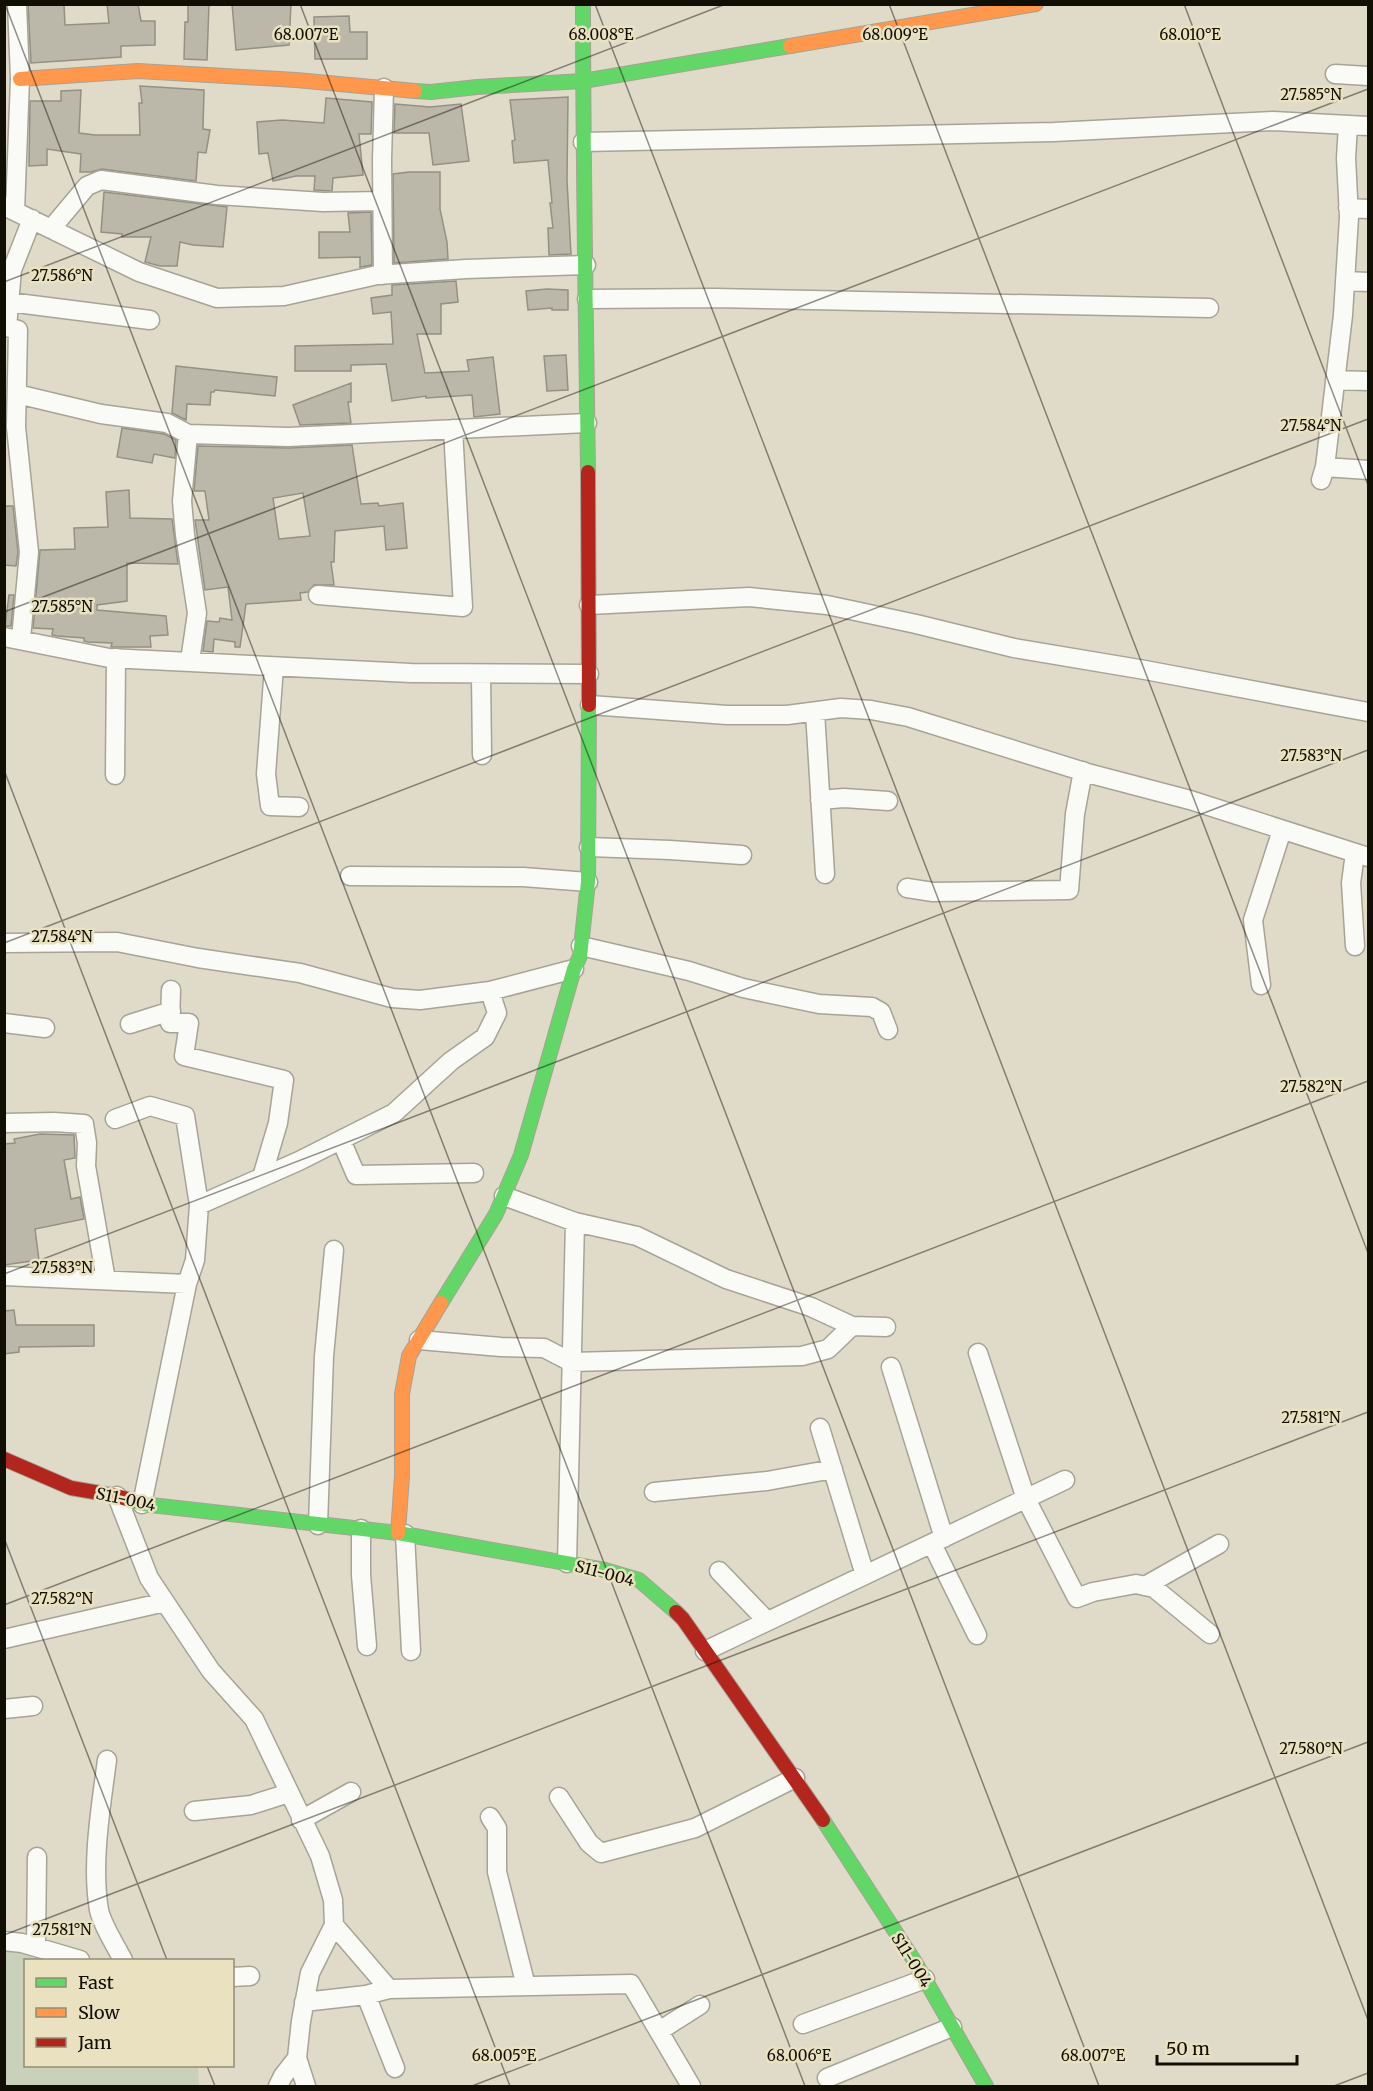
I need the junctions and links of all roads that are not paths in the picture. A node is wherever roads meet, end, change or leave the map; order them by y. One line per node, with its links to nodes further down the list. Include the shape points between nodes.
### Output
1 (17, 4): 6 (street)
2 (583, 4): 7 (street)
3 (1036, 4): 7 (street)
4 (1335, 74): 5 (street)
5 (1368, 75)
6 (20, 79): 8 (street, via 138,71); 14 (street)
7 (583, 81): 8 (street, via 431,92); 11 (street)
8 (384, 88): 12 (street)
9 (1348, 125): 10 (street); 11 (street, via 1274,121 1054,132); 13 (street)
10 (1368, 126)
11 (583, 142): 18 (street)
12 (382, 201): 17 (street, via 323,202 217,195 101,180 87,186); 19 (street)
13 (1348, 208): 15 (street); 20 (street)
14 (10, 209): 16 (street)
15 (1368, 209)
16 (32, 219): 17 (street); 23 (street, via 12,270)
17 (51, 229): 19 (street, via 139,272 217,298 284,296)
18 (586, 265): 19 (street); 22 (street)
19 (383, 275)
20 (1345, 281): 21 (street); 27 (street)
21 (1368, 282)
22 (587, 299): 24 (street); 30 (street)
23 (9, 302): 25 (street); 26 (street)
24 (1209, 308)
25 (150, 320)
26 (6, 327): 29 (street, via 18,330)
27 (1335, 380): 28 (street); 33 (street, via 1323,473)
28 (1368, 381)
29 (17, 394): 32 (street, via 101,414 167,423); 36 (street, via 16,427 29,552)
30 (587, 423): 31 (street); 35 (street)
31 (453, 429): 32 (street, via 288,437); 34 (street, via 463,607)
32 (188, 434): 38 (street, via 182,501 197,613)
33 (1368, 471)
34 (318, 595)
35 (589, 605): 41 (street); 44 (street, via 749,597 826,605 1014,648)
36 (13, 638): 37 (street)
37 (116, 658): 38 (street); 47 (street)
38 (190, 661): 39 (street)
39 (274, 667): 40 (street); 50 (street, via 266,774 270,806)
40 (480, 674): 41 (street); 45 (street)
41 (589, 674): 42 (street)
42 (590, 705): 43 (street, via 727,715); 52 (street)
43 (815, 711): 46 (street, via 841,708 908,717); 48 (street)
44 (1368, 712)
45 (482, 755)
46 (1083, 771): 51 (street); 58 (street, via 1069,890 933,892)
47 (115, 775)
48 (820, 800): 49 (street); 55 (street)
49 (888, 801)
50 (299, 807)
51 (1282, 830): 54 (street); 63 (street, via 1253,920)
52 (589, 848): 53 (street); 57 (street)
53 (742, 855)
54 (1362, 855): 61 (street, via 1352,883)
55 (825, 874)
56 (350, 876): 57 (street, via 523,877)
57 (588, 882): 60 (street)
58 (907, 888)
59 (4, 943): 65 (street, via 117,942 300,973 392,998 420,1000)
60 (581, 946): 62 (street); 70 (street, via 819,1004 872,1007 881,1012)
61 (1355, 946)
62 (574, 969): 65 (street); 76 (street, via 521,1155)
63 (1262, 986)
64 (171, 990): 66 (street)
65 (490, 991): 73 (street, via 497,1013 485,1037 451,1061 394,1113)
66 (171, 1011): 68 (street); 75 (street, via 170,1023 189,1023 184,1056 284,1080 278,1123)
67 (4, 1023): 69 (street)
68 (130, 1024)
69 (45, 1028)
70 (888, 1030)
71 (116, 1119): 77 (street, via 150,1106 185,1116)
72 (4, 1123): 81 (street, via 84,1124 86,1166)
73 (341, 1140): 74 (street, via 356,1175); 75 (street)
74 (474, 1173)
75 (262, 1177): 77 (street)
76 (504, 1196): 78 (street); 85 (street)
77 (199, 1205): 82 (street, via 195,1260)
78 (575, 1222): 83 (street, via 637,1236 726,1279 811,1307); 87 (street)
79 (334, 1250): 97 (street, via 324,1356)
80 (4, 1276): 81 (street)
81 (106, 1280): 82 (street)
82 (187, 1284): 96 (street)
83 (852, 1326): 84 (street); 87 (street, via 828,1350 802,1356)
84 (886, 1327)
85 (419, 1340): 87 (street, via 544,1348); 99 (street, via 409,1356 402,1394)
86 (978, 1353): 95 (street)
87 (571, 1362): 102 (street)
88 (891, 1367): 100 (street)
89 (820, 1428): 91 (street)
90 (4, 1459): 94 (street, S11-004, via 72,1488)
91 (833, 1469): 93 (street, via 767,1482); 104 (street)
92 (1065, 1480): 95 (street)
93 (654, 1491)
94 (117, 1496): 96 (street, S11-004); 106 (street, via 149,1578)
95 (1026, 1499): 100 (street); 105 (street, via 1077,1598 1136,1584)
96 (142, 1504): 97 (street, S11-004)
97 (318, 1525): 98 (street, S11-004)
98 (361, 1529): 99 (street, S11-004); 111 (street)
99 (401, 1533): 102 (street, S11-004); 112 (street)
100 (938, 1541): 104 (street); 109 (street)
101 (1218, 1544): 105 (street)
102 (567, 1563): 113 (street, S11-004, via 639,1580 683,1619)
103 (719, 1571): 107 (street)
104 (865, 1575): 107 (street)
105 (1145, 1586): 108 (street, via 1154,1588)
106 (165, 1602): 110 (street); 119 (street, via 211,1671 254,1719)
107 (767, 1622): 113 (street)
108 (1210, 1634)
109 (977, 1635)
110 (4, 1639)
111 (367, 1646)
112 (411, 1651)
113 (705, 1651): 117 (street, S11-004)
114 (33, 1706): 115 (street)
115 (4, 1709)
116 (107, 1760): 129 (street, via 98,1829 97,1882 100,1912)
117 (795, 1778): 120 (street, via 695,1828 601,1853 589,1843); 130 (street, S11-004)
118 (351, 1792): 123 (street)
119 (289, 1793): 121 (street, via 251,1805); 123 (street)
120 (559, 1797)
121 (194, 1811)
122 (490, 1817): 131 (street, via 497,1828 497,1872)
123 (301, 1820): 125 (street, via 320,1856 333,1900)
124 (37, 1857): 127 (street)
125 (334, 1925): 132 (street); 134 (street, via 310,1973)
126 (4, 1941): 127 (street)
127 (36, 1947): 128 (street)
128 (77, 1959)
129 (123, 1959)
130 (925, 1979): 136 (street); 137 (street, S11-004)
131 (526, 1986): 132 (street); 138 (street, via 631,1984)
132 (389, 1989): 133 (street)
133 (366, 1995): 134 (street); 140 (street)
134 (304, 2002): 139 (street)
135 (700, 2005): 138 (street)
136 (803, 2024)
137 (952, 2027): 141 (street); 142 (street, S11-004)
138 (659, 2031): 145 (street)
139 (297, 2058): 143 (street); 144 (street)
140 (395, 2068)
141 (826, 2078)
142 (979, 2084)
143 (278, 2086)
144 (306, 2086)
145 (691, 2086)

